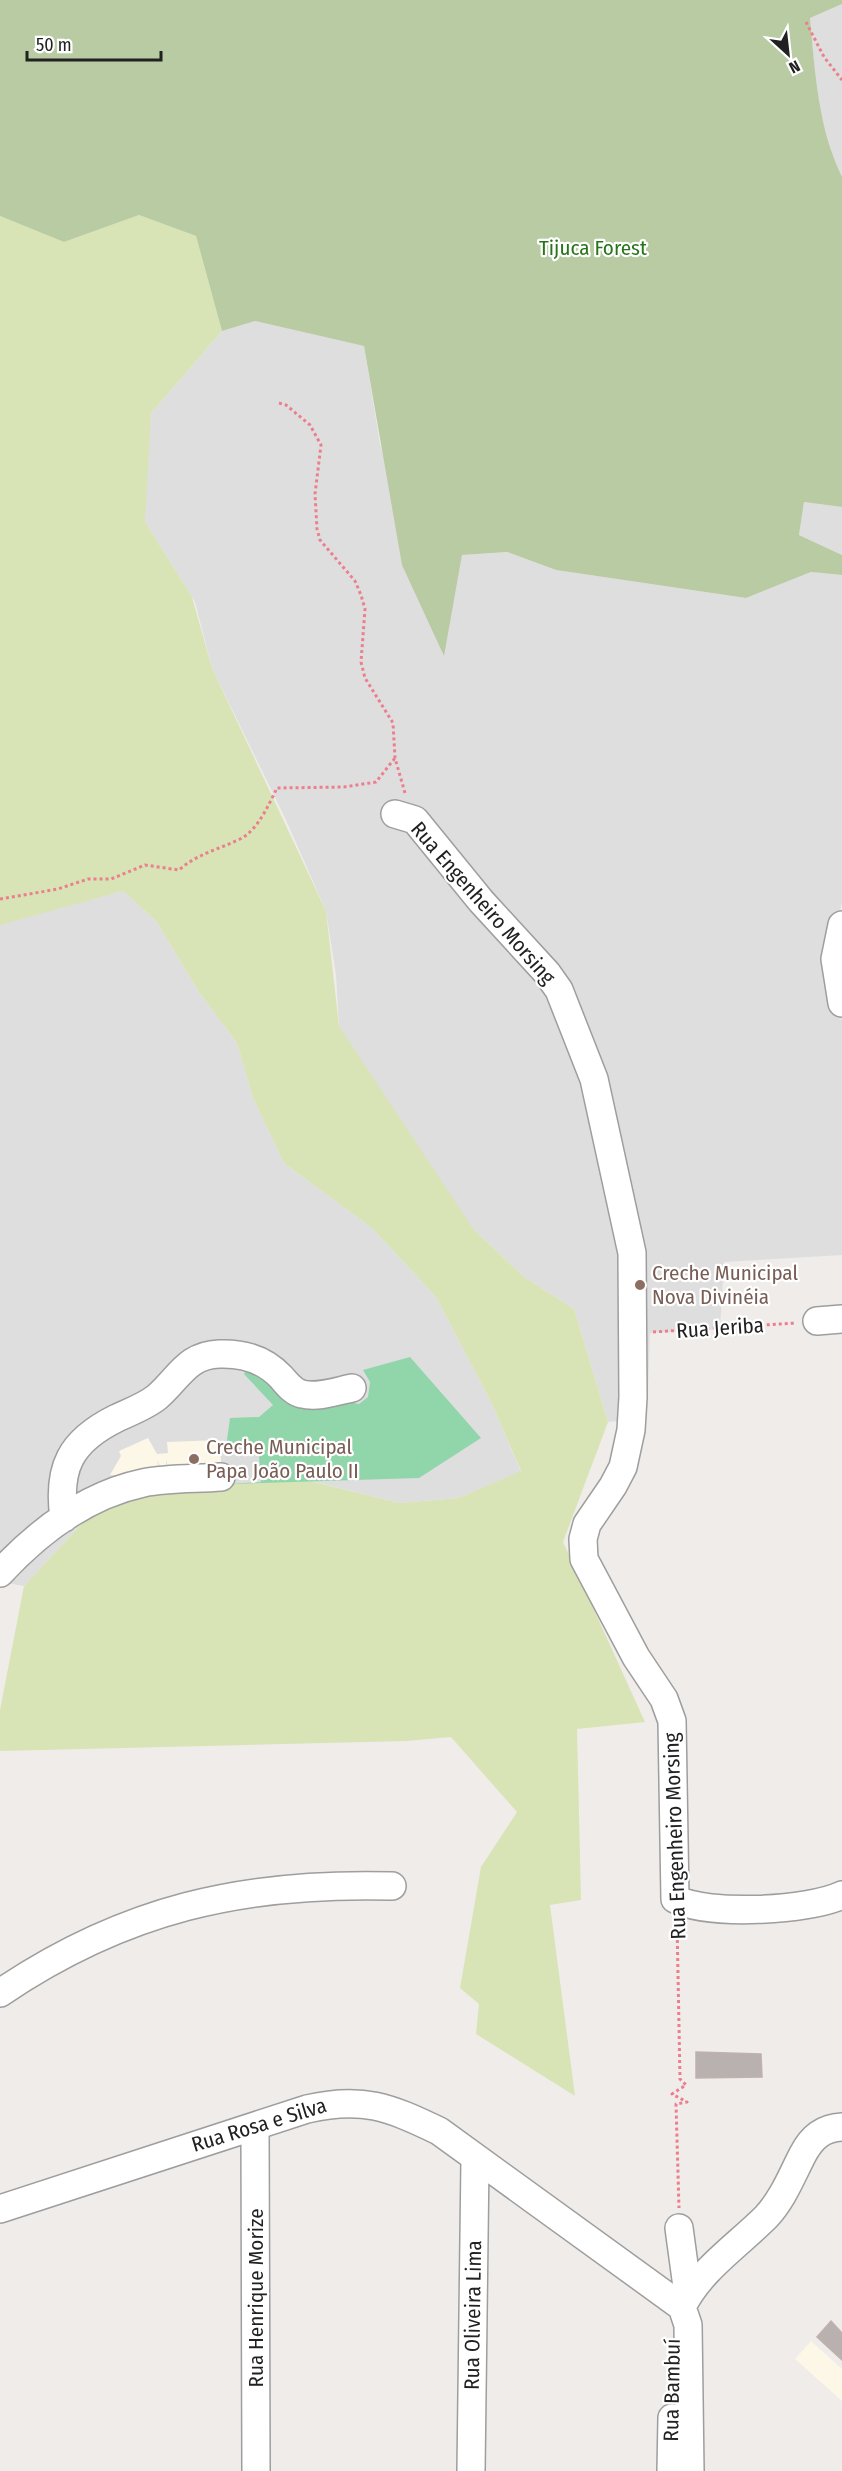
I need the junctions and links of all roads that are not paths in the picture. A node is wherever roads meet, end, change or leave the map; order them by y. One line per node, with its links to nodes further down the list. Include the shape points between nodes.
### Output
1 (405, 817): 9 (street, Rua Engenheiro Morsing, via 559,990 591,1068 632,1253 633,1397 628,1447 613,1486 587,1524 584,1559 636,1657 664,1699 672,1721 675,1899 703,1907 788,1908 825,1902)
2 (842, 925): 3 (street, via 835,959)
3 (842, 1004)
4 (352, 1388): 6 (street, via 300,1394 265,1363 233,1354 202,1355 176,1374 156,1397 98,1430 71,1455 62,1475)
5 (221, 1477): 6 (street, via 143,1483 77,1508)
6 (64, 1518): 7 (street, via 21,1550)
7 (0, 1573)
8 (392, 1886): 10 (street, via 267,1889 206,1900 146,1917 88,1941)
9 (842, 1894)
10 (0, 1993)
11 (255, 2126): 13 (street, Rua Rosa e Silva, via 338,2102 369,2104 404,2114 439,2131); 14 (street, Rua Rosa e Silva); 17 (street, Rua Henrique Morize)
12 (842, 2127): 16 (street, via 819,2133 808,2144 767,2216 700,2279)
13 (475, 2160): 16 (street, Rua Rosa e Silva); 18 (street, Rua Oliveira Lima)
14 (0, 2209)
15 (679, 2228): 16 (street)
16 (684, 2305): 19 (street, Rua Bambuí, via 673,2326); 20 (street, Rua Bambuí, via 688,2325)
17 (256, 2471)
18 (471, 2471)
19 (671, 2471)
20 (690, 2471)

